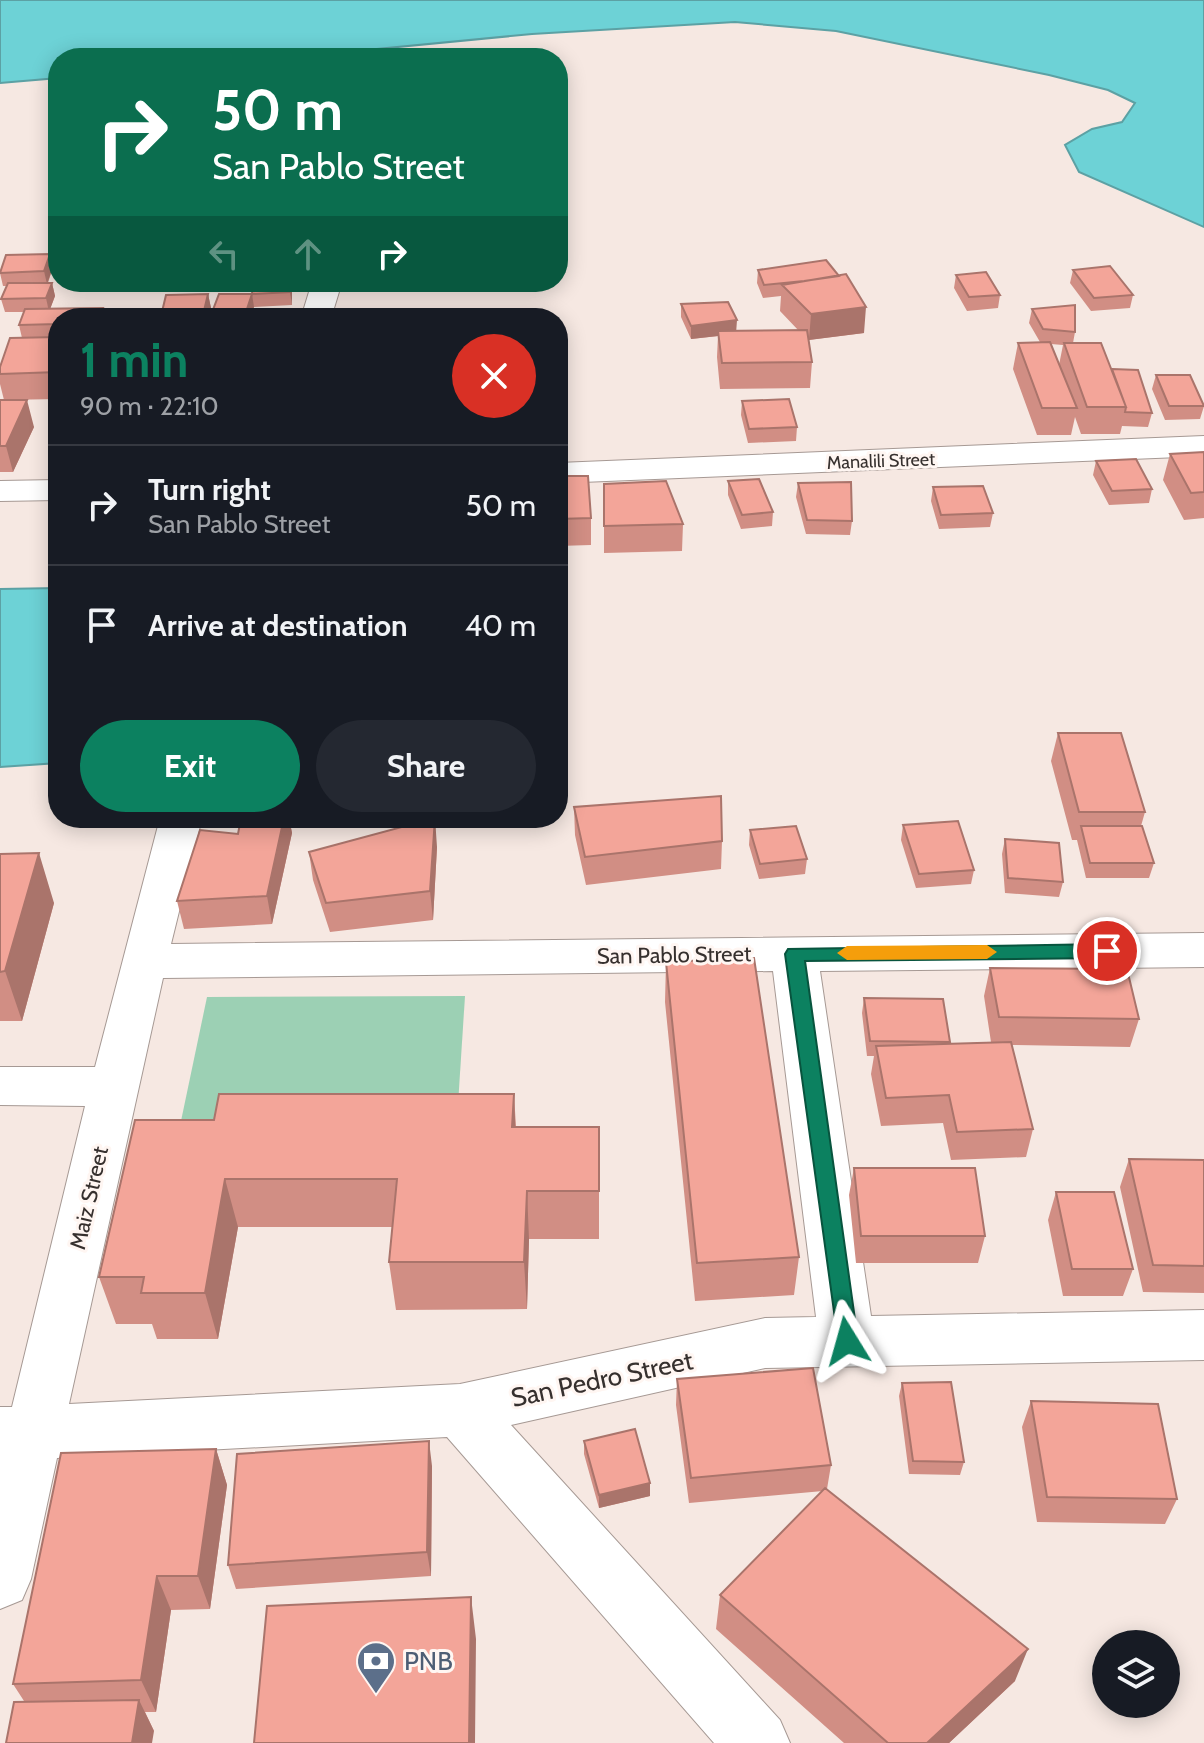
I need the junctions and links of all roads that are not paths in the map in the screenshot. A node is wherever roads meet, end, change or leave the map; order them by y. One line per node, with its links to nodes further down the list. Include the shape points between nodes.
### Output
1 (1204, 446): 2 (street, Manalili Street)
2 (568, 473)
3 (48, 490): 4 (street)
4 (0, 491)
5 (178, 828): 8 (street, Maiz Street)
6 (794, 954): 7 (street, San Pablo Street); 8 (street, San Pablo Street); 12 (street)
7 (1203, 954)
8 (144, 961): 10 (street, Maiz Street)
9 (0, 1086): 10 (street)
10 (115, 1087): 14 (street, Maiz Street)
11 (1204, 1335): 12 (street, San Pedro Street)
12 (847, 1341): 13 (street, San Pedro Street, via 765,1343)
13 (460, 1410): 14 (street, San Pedro Street); 16 (street)
14 (16, 1433): 15 (street, Maiz Street)
15 (0, 1579)
16 (757, 1743)

